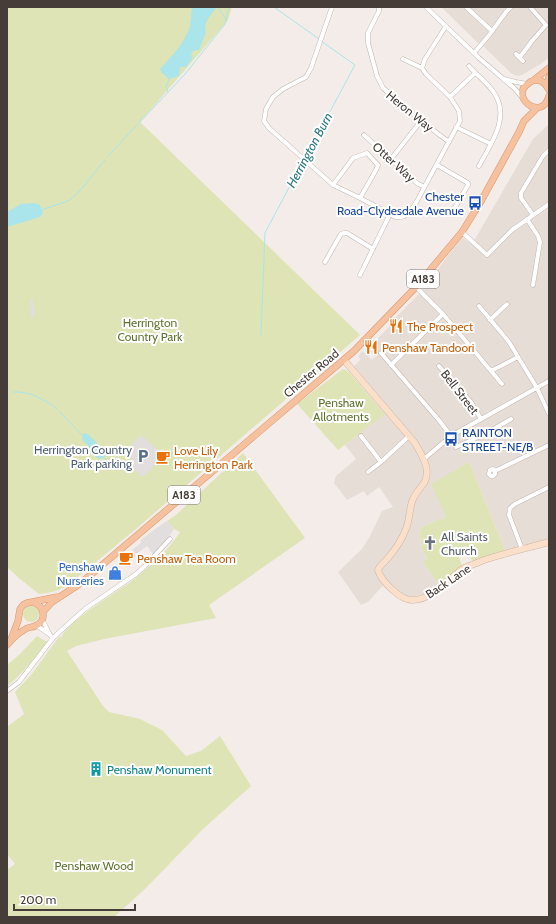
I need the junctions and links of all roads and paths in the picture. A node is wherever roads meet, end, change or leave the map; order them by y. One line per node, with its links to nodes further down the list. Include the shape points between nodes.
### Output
1 (332, 7): 37 (street, via 306,77 272,97 264,121)
2 (379, 7): 27 (street, Heron Way, via 368,33 368,43 377,76 383,88)
3 (426, 7): 7 (street)
4 (466, 7): 9 (street)
5 (511, 7): 9 (street)
6 (530, 7): 8 (street)
7 (446, 26): 10 (street); 14 (street)
8 (548, 26): 11 (street, via 532,41 521,59)
9 (492, 31): 10 (street)
10 (474, 52): 18 (street)
11 (516, 54)
12 (403, 59): 14 (street)
13 (468, 66): 16 (street)
14 (422, 68): 22 (street)
15 (549, 68): 19 (main road)
16 (475, 73): 22 (street); 32 (street, via 489,87 500,105 501,120)
17 (549, 77): 21 (main road)
18 (502, 78): 20 (street); 24 (street)
19 (534, 80): 20 (main road); 21 (main road, via 542,82)
20 (527, 84): 24 (main road)
21 (548, 88)
22 (450, 97): 29 (street, via 459,111 460,121)
23 (549, 97): 26 (main road, via 546,104)
24 (522, 98): 25 (main road)
25 (527, 104): 26 (main road); 28 (main road, A183)
26 (537, 108): 28 (main road, A183)
27 (421, 120): 31 (street, Heron Way); 34 (street)
28 (524, 121): 45 (main road, Chester Road / A183)
29 (456, 128): 31 (street); 32 (street)
30 (364, 135): 34 (street, Otter Way)
31 (449, 142): 35 (street)
32 (491, 144): 36 (street)
33 (549, 150): 43 (street, via 521,193 521,198)
34 (391, 159): 38 (street, Otter Way, via 418,184)
35 (437, 165): 38 (street); 41 (street, via 468,183)
36 (479, 166)
37 (333, 185): 39 (street); 39 (street, via 354,158 367,153 378,165)
38 (425, 185): 42 (street, via 411,211 403,217)
39 (360, 198): 42 (street)
40 (549, 204): 43 (street)
41 (453, 210)
42 (390, 214): 46 (street)
43 (533, 215): 44 (street)
44 (527, 219): 45 (street, via 487,255); 49 (street, via 540,242)
45 (462, 232): 50 (main road, Chester Road / A183)
46 (373, 249): 47 (street, via 344,233); 48 (street)
47 (325, 262)
48 (360, 274)
49 (533, 285)
50 (416, 287): 53 (street); 57 (main road, Chester Road / A183)
51 (508, 304): 54 (street)
52 (479, 306): 54 (street)
53 (443, 314): 58 (street); 60 (street)
54 (490, 320): 56 (street)
55 (380, 353): 58 (street)
56 (518, 357): 60 (street); 63 (street)
57 (344, 360): 68 (street); 80 (main road, Chester Road / A183, via 81,583)
58 (391, 365): 69 (street)
59 (439, 366): 66 (street, Bell Street, via 471,402)
60 (491, 371): 62 (street)
61 (549, 381): 63 (street)
62 (502, 384)
63 (536, 388): 64 (street); 66 (street)
64 (549, 414)
65 (511, 419): 71 (street)
66 (479, 420): 69 (street)
67 (361, 436): 73 (street)
68 (409, 436): 72 (street); 73 (street)
69 (451, 436): 72 (street)
70 (549, 445): 74 (street)
71 (456, 448)
72 (424, 459): 79 (street, Back Lane, via 427,476 413,497 406,529 378,570 398,595 404,599 414,600 426,597 464,568)
73 (381, 462): 75 (street)
74 (495, 471)
75 (368, 472)
76 (549, 487): 79 (street, via 510,508 509,515)
77 (170, 539): 86 (street, via 146,565 75,617)
78 (549, 542): 79 (street, Back Lane)
79 (522, 549)
80 (61, 596): 81 (main road, Chester Road / A183); 83 (main road, Chester Road / A183, via 49,605)
81 (33, 602): 82 (main road, via 23,605); 83 (main road, via 40,606)
82 (19, 615): 84 (main road, via 23,624); 87 (main road)
83 (43, 615): 84 (main road, via 40,622); 85 (street)
84 (32, 626): 85 (street); 87 (main road, via 20,632)
85 (49, 634): 86 (street)
86 (53, 638): 88 (street, via 19,682)
87 (8, 643)
88 (7, 691)

